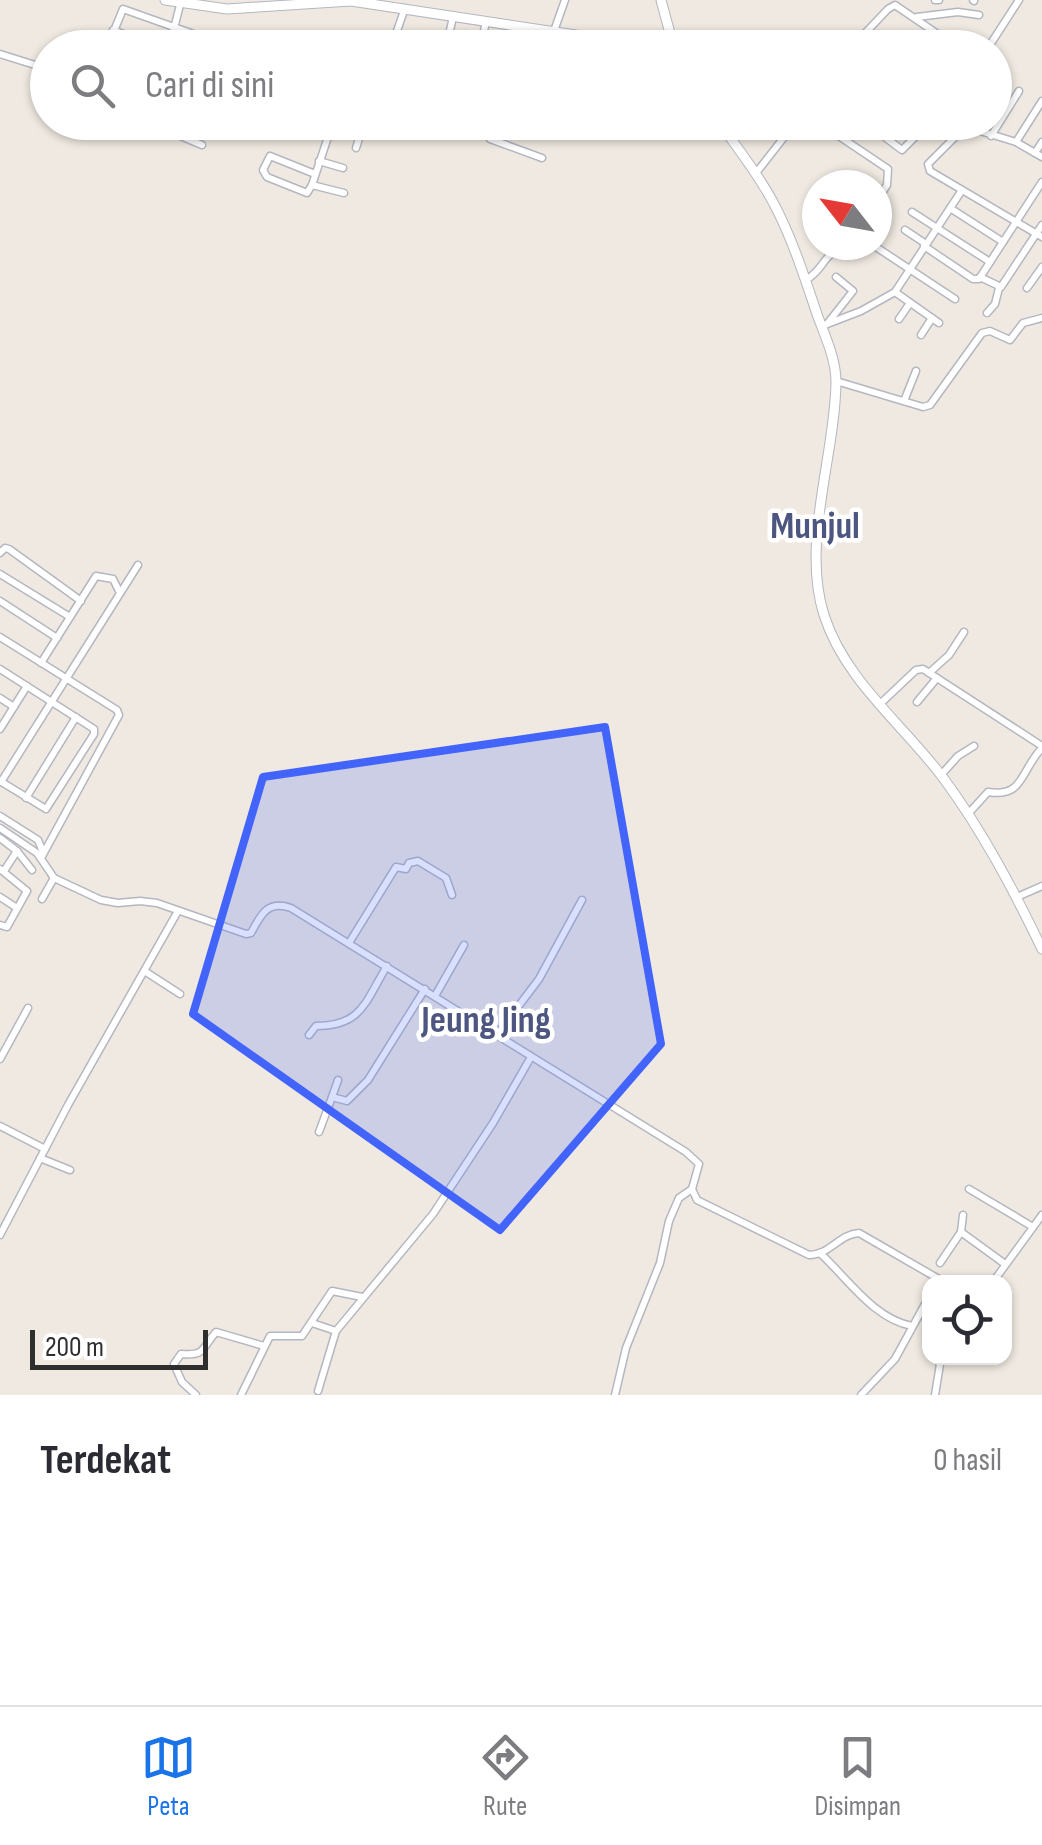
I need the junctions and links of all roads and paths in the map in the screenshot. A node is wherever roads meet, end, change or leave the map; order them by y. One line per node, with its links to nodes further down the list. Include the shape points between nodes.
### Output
1 (165, 0): 5 (street)
2 (565, 0): 19 (street)
3 (661, 0): 20 (street)
4 (1019, 0): 23 (street)
5 (181, 2): 6 (street, via 227,9 346,1); 11 (street)
6 (405, 8): 8 (street); 15 (street)
7 (980, 15): 9 (street)
8 (453, 18): 10 (street); 16 (street)
9 (916, 18): 21 (street, via 892,6); 22 (street)
10 (486, 22): 17 (street); 18 (street)
11 (175, 27): 12 (street, via 122,9); 13 (street); 14 (street)
12 (113, 30)
13 (174, 30)
14 (183, 30)
15 (397, 30)
16 (450, 30)
17 (484, 30)
18 (546, 30)
19 (554, 30)
20 (669, 30)
21 (869, 30)
22 (933, 30)
23 (1000, 30)
24 (0, 54): 25 (street)
25 (30, 63)
26 (1019, 91): 28 (street)
27 (1042, 101): 40 (street)
28 (1012, 102)
29 (188, 140): 42 (street)
30 (327, 140): 46 (street)
31 (358, 140): 43 (street)
32 (493, 140): 45 (street)
33 (731, 140): 50 (street)
34 (782, 140): 50 (street)
35 (845, 140): 48 (street)
36 (889, 140): 37 (street, via 902,150)
37 (912, 140)
38 (951, 140): 53 (street, via 928,168)
39 (1008, 140): 40 (street)
40 (1016, 142): 44 (street)
41 (1042, 142): 44 (street)
42 (202, 146)
43 (356, 148)
44 (1039, 155)
45 (542, 158)
46 (320, 161): 47 (street); 49 (street)
47 (344, 168)
48 (888, 170)
49 (315, 174): 52 (street); 52 (street, via 270,156 263,170 304,194)
50 (756, 174): 71 (street)
51 (1042, 182): 57 (street)
52 (312, 184): 54 (street)
53 (962, 190): 55 (street); 57 (street)
54 (344, 193)
55 (950, 208): 59 (street); 62 (street)
56 (912, 212): 59 (street)
57 (1017, 221): 61 (street); 62 (street)
58 (1042, 225): 61 (street)
59 (938, 227): 63 (street); 66 (street)
60 (905, 230): 63 (street)
61 (1039, 235): 72 (street)
62 (1003, 242): 66 (street)
63 (925, 245): 68 (street); 70 (street)
64 (892, 258): 68 (street)
65 (825, 260): 71 (street)
66 (990, 262): 70 (street)
67 (1042, 267): 73 (street)
68 (909, 270): 74 (street); 75 (street)
69 (836, 276): 80 (street, via 853,291)
70 (980, 277): 72 (street)
71 (806, 280): 80 (street)
72 (999, 288): 77 (street)
73 (1028, 288)
74 (895, 292): 76 (street); 80 (street)
75 (955, 299)
76 (910, 303): 79 (street); 81 (street, via 936,321)
77 (986, 313)
78 (1042, 318): 84 (street, via 1023,323 1010,340 985,330 930,405)
79 (899, 319)
80 (824, 326): 83 (street)
81 (922, 334)
82 (916, 372): 84 (street)
83 (836, 381): 84 (street); 103 (street, via 814,577 840,649)
84 (904, 401)
85 (0, 553): 90 (street, via 9,549)
86 (138, 565): 88 (street)
87 (0, 574): 91 (street)
88 (120, 592): 90 (street, via 100,574); 98 (street)
89 (0, 601): 94 (street)
90 (80, 601): 91 (street)
91 (70, 617): 94 (street)
92 (964, 632): 97 (street)
93 (0, 637): 95 (street)
94 (57, 638): 95 (street)
95 (41, 663): 98 (street)
96 (0, 669): 99 (street)
97 (933, 675): 102 (street); 103 (street, via 916,670); 108 (street)
98 (65, 678): 101 (street); 115 (street, via 119,716)
99 (26, 686): 101 (street); 104 (street)
100 (0, 698): 104 (street)
101 (50, 702): 105 (street); 110 (street)
102 (917, 702)
103 (880, 704): 109 (street)
104 (14, 707): 106 (street)
105 (76, 717): 111 (street); 112 (street, via 94,734)
106 (0, 728)
107 (974, 746): 109 (street)
108 (1042, 747): 113 (street, via 1013,790 988,792)
109 (941, 775): 113 (street)
110 (0, 782): 111 (street)
111 (26, 798): 112 (street)
112 (46, 808): 115 (street)
113 (968, 814): 126 (street)
114 (0, 816): 119 (street, via 38,840)
115 (60, 822): 119 (street)
116 (0, 828): 119 (street)
117 (0, 838): 118 (street)
118 (17, 851): 120 (street); 121 (street)
119 (42, 855): 122 (street)
120 (2, 870): 129 (street, via 27,888)
121 (32, 870)
122 (54, 878): 127 (street); 130 (street, via 109,902 140,901)
123 (1042, 886): 126 (street)
124 (452, 895): 132 (street, via 446,878 418,860 397,866)
125 (0, 897): 129 (street)
126 (1017, 897): 134 (street)
127 (42, 899)
128 (582, 900): 142 (street, via 539,979)
129 (17, 908): 131 (street, via 7,927)
130 (178, 911): 132 (street, via 246,934 266,908 281,904); 136 (street)
131 (0, 925)
132 (349, 943): 135 (street)
133 (464, 945): 139 (street)
134 (1042, 949)
135 (386, 966): 137 (street); 141 (street, via 351,1020 316,1026)
136 (146, 972): 138 (street); 149 (street)
137 (424, 989): 139 (street); 146 (street, via 368,1080 348,1101)
138 (180, 994)
139 (435, 996): 142 (street)
140 (28, 1008): 144 (street)
141 (309, 1035)
142 (496, 1036): 143 (street)
143 (531, 1057): 152 (street, via 696,1160); 164 (street, via 433,1214)
144 (0, 1059)
145 (338, 1080): 146 (street)
146 (332, 1097): 148 (street)
147 (0, 1126): 149 (street)
148 (319, 1132)
149 (45, 1149): 150 (street)
150 (40, 1158): 151 (street); 158 (street)
151 (70, 1170)
152 (692, 1189): 159 (street, via 697,1200 778,1242); 174 (street, via 679,1198 669,1221)
153 (969, 1189): 156 (street)
154 (962, 1215): 157 (street)
155 (1042, 1215): 156 (street)
156 (1033, 1228): 161 (street)
157 (961, 1232): 160 (street); 161 (street)
158 (0, 1236)
159 (821, 1254): 162 (street, via 860,1233); 167 (street, via 877,1310)
160 (940, 1262)
161 (1005, 1264): 163 (street)
162 (929, 1275)
163 (998, 1275)
164 (362, 1297): 166 (street, via 332,1291); 168 (street)
165 (922, 1309): 167 (street)
166 (312, 1323): 168 (street); 169 (street, via 302,1336 275,1334)
167 (912, 1326): 175 (street, via 895,1359)
168 (336, 1330): 171 (street)
169 (264, 1346): 172 (street, via 216,1332 200,1354 180,1354 174,1364 178,1376); 173 (street)
170 (941, 1365): 176 (street)
171 (318, 1391)
172 (196, 1395)
173 (242, 1395)
174 (615, 1395)
175 (861, 1395)
176 (935, 1395)

